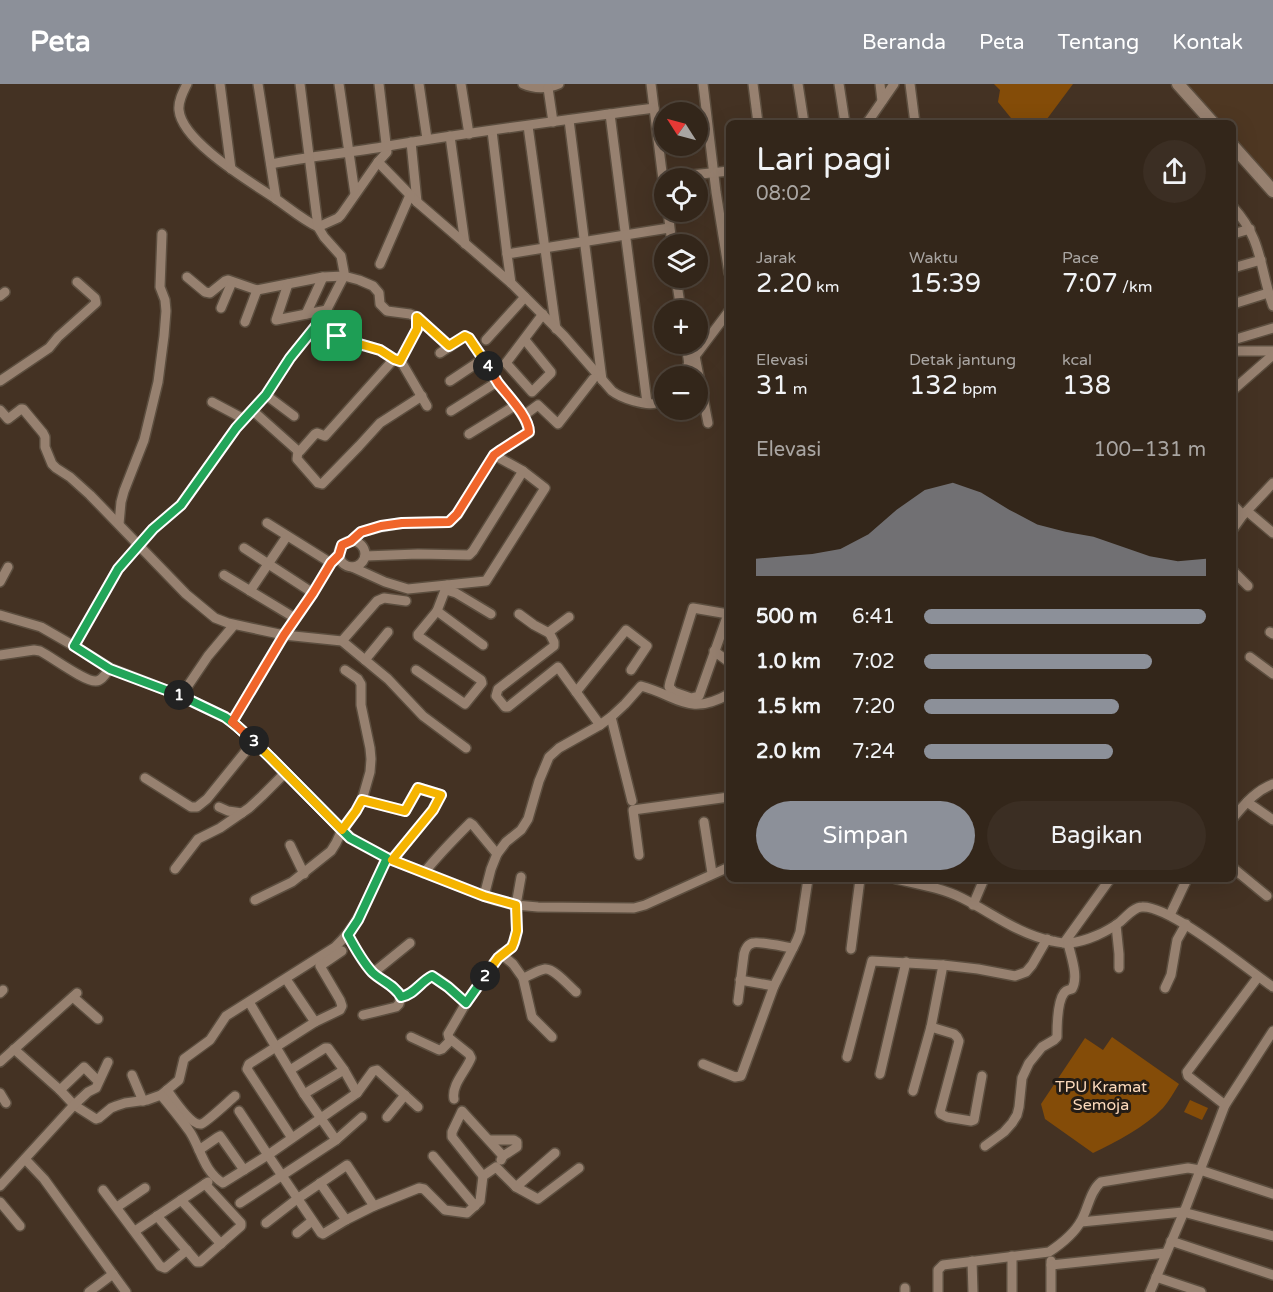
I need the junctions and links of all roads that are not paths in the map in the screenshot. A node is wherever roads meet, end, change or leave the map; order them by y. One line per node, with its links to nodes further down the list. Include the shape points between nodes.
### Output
1 (187, 84): 44 (street, via 178,109 181,118 201,145)
2 (220, 84): 44 (street)
3 (258, 84): 43 (street)
4 (300, 84): 41 (street)
5 (339, 84): 40 (street)
6 (379, 84): 38 (street)
7 (419, 84): 36 (street)
8 (461, 84): 34 (street)
9 (523, 84): 20 (street)
10 (559, 84): 20 (street)
11 (651, 84): 22 (street)
12 (703, 84): 46 (street)
13 (753, 84): 25 (street)
14 (798, 84): 26 (street)
15 (839, 84): 27 (street)
16 (880, 84): 21 (street)
17 (894, 84): 21 (street)
18 (910, 84): 29 (street)
19 (1178, 84): 30 (main road)
20 (548, 88): 31 (street)
21 (882, 101): 28 (street)
22 (654, 108): 23 (street)
23 (610, 114): 24 (street); 60 (street)
24 (569, 120): 31 (street); 61 (street)
25 (758, 120)
26 (804, 120)
27 (845, 120)
28 (869, 120)
29 (915, 120)
30 (1210, 120)
31 (553, 122): 32 (street)
32 (528, 126): 33 (street); 63 (street)
33 (492, 131): 34 (street); 65 (street)
34 (469, 134): 35 (street)
35 (450, 136): 36 (street); 62 (street)
36 (427, 139): 37 (street)
37 (411, 142): 38 (street); 51 (street)
38 (388, 148): 40 (street); 42 (street)
39 (1236, 149): 48 (main road)
40 (349, 151): 41 (street); 49 (street)
41 (309, 156): 43 (street); 54 (street)
42 (378, 162): 49 (street); 51 (street)
43 (272, 164): 50 (street)
44 (231, 169): 50 (street)
45 (726, 171): 46 (street)
46 (714, 173): 47 (street); 64 (street)
47 (708, 174)
48 (1273, 191)
49 (355, 194): 54 (street, via 338,218)
50 (276, 199): 54 (street)
51 (413, 199): 62 (street); 67 (street)
52 (1236, 211): 56 (street)
53 (669, 222): 55 (street)
54 (318, 227): 69 (street, via 341,256)
55 (669, 228): 59 (street); 60 (street)
56 (1250, 229): 57 (street); 66 (street)
57 (1236, 233)
58 (162, 234): 129 (street, via 160,287 166,311 159,371 144,440 124,491)
59 (670, 234)
60 (627, 235): 61 (street); 111 (street)
61 (585, 240): 63 (street); 103 (street)
62 (465, 244): 75 (street)
63 (545, 247): 65 (street); 88 (street)
64 (726, 253)
65 (507, 254): 75 (street)
66 (1261, 260): 68 (street); 77 (street)
67 (380, 264)
68 (1236, 267)
69 (344, 271): 71 (street); 82 (street); 86 (street, via 373,286 387,311)
70 (187, 277): 73 (street, via 205,292 225,281)
71 (323, 277): 74 (street); 83 (street)
72 (77, 282): 102 (street, via 96,303 49,348)
73 (232, 282): 76 (street); 81 (street)
74 (288, 284): 76 (street); 83 (street, via 276,320)
75 (512, 284): 78 (street)
76 (257, 290): 87 (street)
77 (1268, 293): 79 (street); 80 (street)
78 (525, 297): 84 (street); 92 (street)
79 (1236, 303)
80 (1273, 306)
81 (221, 308)
82 (325, 313): 83 (street); 100 (street, via 337,336); 107 (street)
83 (306, 314)
84 (543, 314): 88 (street); 90 (street)
85 (726, 315): 98 (street)
86 (417, 317): 93 (street); 100 (street, via 417,329)
87 (245, 322)
88 (556, 328): 103 (street)
89 (1273, 328): 91 (street)
90 (525, 339): 90 (street, via 551,372 532,392 506,363)
91 (1236, 339)
92 (486, 340)
93 (449, 346): 95 (street); 99 (street, via 467,336)
94 (1236, 351): 96 (street)
95 (440, 353)
96 (1273, 353): 106 (street)
97 (687, 354): 101 (street)
98 (695, 356): 101 (street); 120 (street)
99 (483, 359): 104 (street); 105 (street)
100 (397, 360): 108 (street); 122 (street, via 326,436 315,434)
101 (688, 364)
102 (0, 379)
103 (598, 379): 111 (street, via 617,395); 118 (street, via 558,424 538,405)
104 (450, 381)
105 (497, 382): 112 (street); 116 (street)
106 (1236, 387)
107 (266, 395): 115 (street); 117 (street)
108 (422, 396): 113 (street); 122 (street, via 380,423 322,484 297,459)
109 (212, 402): 119 (street)
110 (654, 402): 111 (street)
111 (647, 403)
112 (516, 405): 118 (street); 121 (street)
113 (427, 406)
114 (0, 410): 129 (street, via 9,418 23,409 43,433 52,464)
115 (252, 410): 119 (street); 122 (street)
116 (451, 411)
117 (294, 416)
118 (523, 416): 123 (street, via 529,432)
119 (244, 419): 134 (street, via 181,505)
120 (708, 423)
121 (469, 434)
122 (298, 451)
123 (494, 455): 124 (street); 133 (street, via 449,522 381,526 361,532)
124 (523, 471): 137 (street, via 469,555); 146 (street, via 545,489 492,574 485,582)
125 (1273, 483): 127 (street)
126 (1236, 507): 127 (street)
127 (1245, 513): 130 (street); 131 (street)
128 (267, 523): 132 (street)
129 (119, 524): 134 (street)
130 (1236, 525)
131 (1273, 533)
132 (287, 536): 138 (street); 139 (street)
133 (351, 541): 136 (street, via 342,545); 137 (street, via 362,545)
134 (138, 546): 158 (street, via 192,601); 164 (street, via 118,569)
135 (244, 548): 139 (street)
136 (339, 555): 138 (street); 141 (street, via 342,562)
137 (366, 556): 141 (street, via 361,564)
138 (331, 563): 148 (street)
139 (268, 564): 147 (street); 148 (street)
140 (8, 567): 144 (street)
141 (352, 567): 146 (street, via 401,588)
142 (1236, 574): 145 (street)
143 (224, 575): 147 (street)
144 (0, 582)
145 (1248, 586)
146 (447, 588): 150 (street); 151 (street)
147 (250, 591): 156 (street)
148 (313, 593): 156 (street)
149 (406, 601): 162 (street, via 376,601)
150 (436, 611): 163 (street); 172 (street, via 418,636 482,683 465,704)
151 (491, 614)
152 (519, 614): 160 (street)
153 (726, 614): 165 (street, via 693,608 669,685 671,690 698,697)
154 (0, 615): 164 (street, via 41,627)
155 (569, 617): 160 (street)
156 (295, 618): 161 (street)
157 (726, 621): 165 (street)
158 (234, 625): 161 (street); 177 (street)
159 (388, 632): 168 (street)
160 (549, 633): 175 (street, via 554,646 498,689 496,696 508,707 558,667)
161 (284, 635): 162 (street); 179 (street)
162 (342, 641): 168 (street)
163 (483, 645)
164 (74, 646): 170 (street)
165 (714, 651): 169 (street)
166 (0, 655): 170 (street, via 40,651 96,681)
167 (1250, 657): 174 (street)
168 (365, 660): 182 (street, via 423,716)
169 (726, 660)
170 (110, 669): 177 (street)
171 (345, 670): 187 (street, via 361,684 371,759)
172 (416, 670)
173 (632, 670): 175 (street, via 646,646 626,630)
174 (1273, 674)
175 (576, 692): 180 (street)
176 (726, 695): 178 (street, via 704,705 691,704 642,686)
177 (181, 696): 179 (street)
178 (611, 717): 180 (street); 188 (street)
179 (232, 722): 181 (street)
180 (600, 725): 197 (street, via 549,757 525,825)
181 (254, 741): 183 (street); 184 (street, via 197,807)
182 (466, 748)
183 (285, 773): 191 (street); 195 (street)
184 (145, 778)
185 (1273, 784): 189 (street)
186 (726, 797): 198 (street, via 633,810)
187 (362, 800): 195 (street); 199 (street, via 405,811 418,788 441,795 433,810)
188 (632, 801)
189 (1247, 802): 192 (street); 193 (street)
190 (219, 807): 191 (street)
191 (242, 813): 201 (street, via 198,839)
192 (1236, 815)
193 (1273, 820)
194 (704, 822): 204 (street)
195 (342, 830): 199 (street, via 355,842); 205 (street, via 331,851)
196 (290, 844): 205 (street)
197 (497, 854): 203 (street, via 470,823); 213 (street)
198 (639, 855)
199 (389, 859): 203 (street); 221 (street)
200 (726, 868): 204 (street)
201 (175, 869)
202 (1236, 870): 214 (street)
203 (424, 873): 213 (street)
204 (712, 873): 217 (street, via 634,908)
205 (304, 874): 215 (street)
206 (521, 877): 217 (street)
207 (808, 882): 225 (street, via 800,932)
208 (861, 882): 226 (street)
209 (909, 882): 216 (street)
210 (983, 882): 216 (street)
211 (1108, 882): 224 (street)
212 (1186, 882): 218 (street)
213 (484, 896): 217 (street)
214 (1267, 896)
215 (255, 900)
216 (973, 904): 222 (street, via 1014,928)
217 (516, 905): 228 (street, via 514,942)
218 (1170, 915): 219 (street); 220 (street, via 1142,907)
219 (1186, 924): 233 (street); 239 (street, via 1177,940)
220 (1116, 925): 224 (street, via 1093,937); 231 (street)
221 (348, 935): 232 (street); 243 (street)
222 (1047, 939): 224 (street); 230 (street, via 1032,965 1021,975)
223 (410, 943): 232 (street)
224 (1066, 943): 286 (street, via 1075,983 1062,996 1057,1037 1029,1063 1012,1123)
225 (793, 948): 235 (street, via 750,944 744,954); 237 (street)
226 (851, 949)
227 (342, 951): 247 (street, via 320,966 342,1006)
228 (501, 954): 234 (street); 244 (street)
229 (906, 962): 230 (street); 255 (street, via 872,961); 261 (street)
230 (943, 965): 248 (street)
231 (1119, 968)
232 (373, 973): 241 (street)
233 (1258, 976): 238 (street); 277 (street, via 1187,1072)
234 (523, 978): 240 (street, via 549,969); 251 (street, via 532,1017)
235 (740, 980): 237 (street); 242 (street)
236 (288, 982): 247 (street)
237 (774, 986): 258 (street, via 741,1076)
238 (1273, 987)
239 (1165, 988)
240 (576, 992)
241 (401, 997): 244 (street, via 410,995 432,976); 245 (street, via 396,1006)
242 (738, 1001)
243 (249, 1002): 253 (street); 267 (street, via 226,1016 206,1044 184,1059 179,1080)
244 (466, 1003): 252 (street, via 450,1029)
245 (363, 1015)
246 (98, 1019): 254 (street, via 75,995)
247 (315, 1023): 253 (street)
248 (931, 1027): 263 (street, via 954,1034 958,1041 942,1114 974,1119); 266 (street)
249 (1273, 1031): 277 (street)
250 (411, 1037): 252 (street, via 439,1050)
251 (552, 1037)
252 (451, 1040): 273 (street, via 471,1058 455,1087)
253 (276, 1048): 259 (street); 283 (street, via 247,1068)
254 (14, 1050): 256 (street); 265 (street)
255 (847, 1057)
256 (0, 1062)
257 (108, 1062): 276 (street, via 98,1086)
258 (703, 1064)
259 (290, 1070): 260 (street, via 325,1048 331,1050); 270 (street)
260 (344, 1070): 269 (street); 270 (street)
261 (880, 1074)
262 (132, 1075): 274 (street)
263 (981, 1076)
264 (96, 1078): 265 (street, via 84,1067)
265 (60, 1090): 276 (street)
266 (912, 1091)
267 (164, 1092): 272 (street, via 201,1124); 274 (street); 287 (street)
268 (0, 1093): 275 (street)
269 (357, 1093): 271 (street, via 376,1070); 282 (street)
270 (304, 1094): 282 (street)
271 (405, 1095): 278 (street); 281 (street)
272 (235, 1096)
273 (454, 1099)
274 (143, 1101): 276 (street, via 116,1106 96,1119)
275 (6, 1103)
276 (74, 1105): 292 (street)
277 (1225, 1105): 296 (street)
278 (418, 1107)
279 (238, 1111): 289 (street)
280 (362, 1117): 284 (street)
281 (387, 1117)
282 (321, 1118): 283 (street); 284 (street)
283 (292, 1138): 289 (street)
284 (336, 1140): 297 (street)
285 (490, 1140): 291 (street); 291 (street, via 517,1142 517,1147); 298 (street, via 462,1111 452,1137)
286 (985, 1146)
287 (199, 1150): 295 (street, via 220,1136); 299 (street)
288 (555, 1153): 303 (street)
289 (268, 1155): 295 (street); 297 (street)
290 (433, 1156): 312 (street)
291 (503, 1156): 293 (street)
292 (25, 1159): 302 (street); 332 (street)
293 (496, 1167): 298 (street); 303 (street)
294 (579, 1168): 303 (street, via 538,1199)
295 (244, 1170): 299 (street, via 223,1183)
296 (1200, 1170): 306 (street); 314 (street); 318 (street, via 1181,1169 1101,1182)
297 (281, 1175): 307 (street); 310 (street)
298 (483, 1176): 312 (street)
299 (215, 1177): 301 (street)
300 (320, 1183): 307 (street); 311 (street, via 347,1165); 316 (street)
301 (205, 1184): 308 (street); 325 (street, via 241,1223 240,1229)
302 (0, 1186)
303 (516, 1186)
304 (145, 1188): 313 (street)
305 (103, 1190): 313 (street)
306 (1273, 1194)
307 (297, 1199): 317 (street); 319 (street)
308 (181, 1200): 315 (street); 325 (street)
309 (0, 1202): 320 (street)
310 (240, 1203)
311 (374, 1206): 312 (street, via 419,1188 447,1210 467,1213); 316 (street)
312 (476, 1206)
313 (117, 1207): 321 (street)
314 (1183, 1212): 318 (street); 323 (street); 324 (street)
315 (157, 1216): 321 (street); 326 (street)
316 (346, 1220): 317 (street, via 323,1234)
317 (312, 1221): 322 (street)
318 (1081, 1222): 327 (street)
319 (266, 1223)
320 (20, 1226)
321 (135, 1231): 326 (street, via 163,1268)
322 (297, 1233)
323 (1273, 1236)
324 (1171, 1241): 328 (street); 333 (street)
325 (221, 1244): 326 (street, via 200,1262)
326 (187, 1250)
327 (1049, 1252): 329 (street); 331 (street)
328 (1166, 1253): 331 (street); 334 (street)
329 (1012, 1256): 330 (street); 339 (street)
330 (972, 1261): 337 (street, via 941,1267); 338 (street)
331 (1051, 1265): 340 (street)
332 (113, 1274): 335 (street); 336 (street)
333 (1273, 1275)
334 (1156, 1277): 341 (street); 342 (street)
335 (89, 1292)
336 (126, 1292)
337 (938, 1292)
338 (974, 1292)
339 (1012, 1292)
340 (1051, 1292)
341 (1150, 1292)
342 (1201, 1292)

